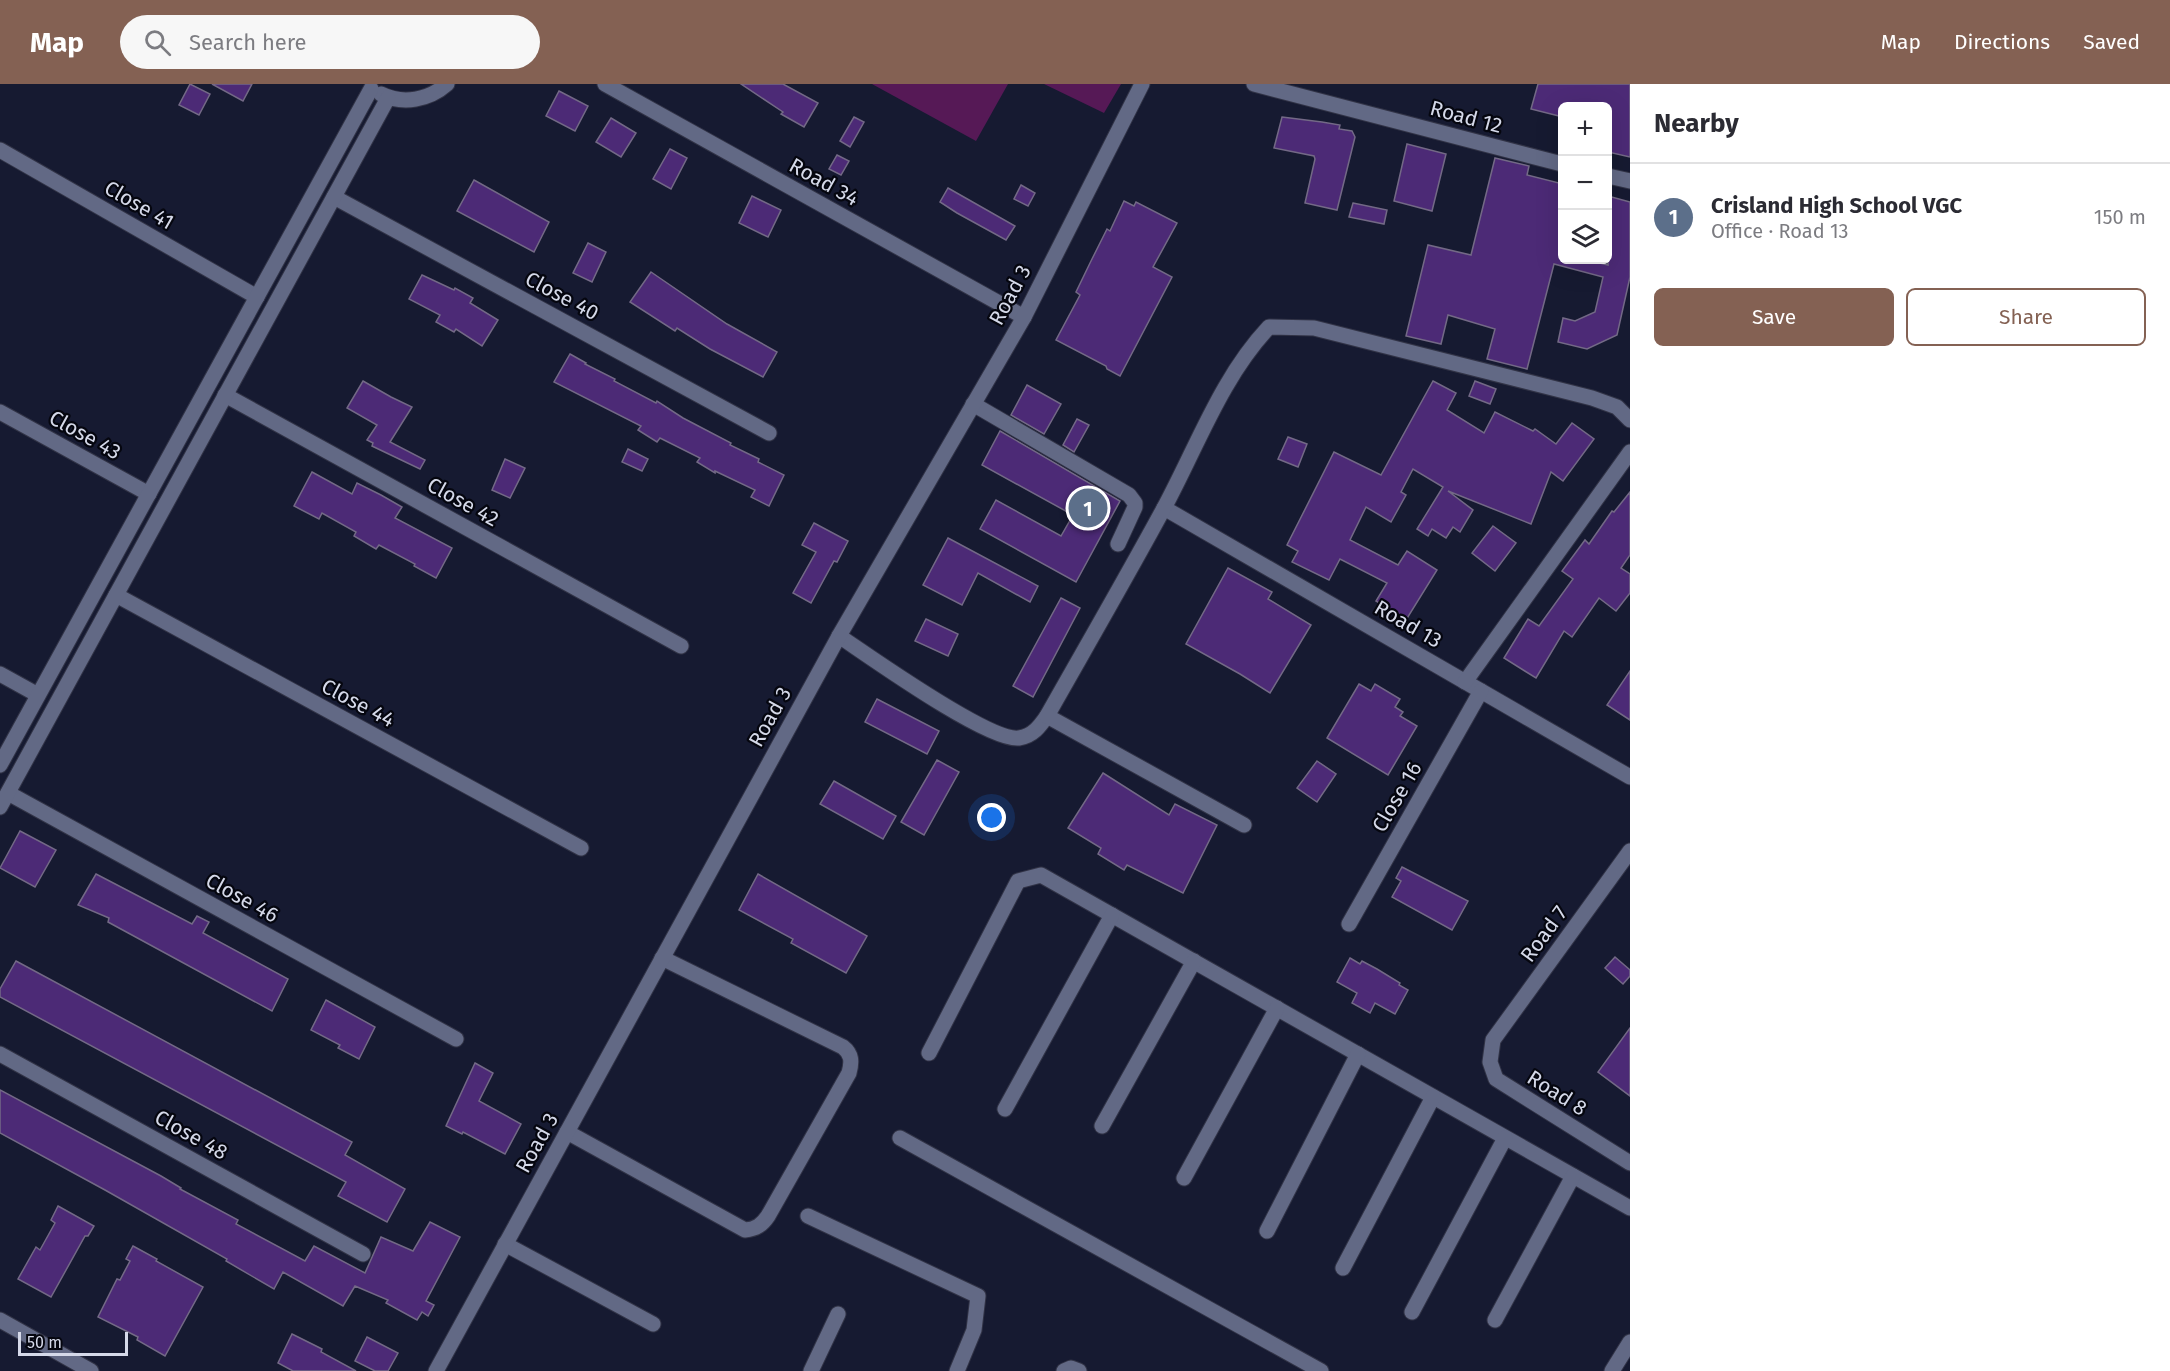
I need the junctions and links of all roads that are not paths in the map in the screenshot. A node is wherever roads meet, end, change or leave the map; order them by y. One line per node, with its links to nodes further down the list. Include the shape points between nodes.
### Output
1 (447, 84): 6 (street, via 428,97 408,101)
2 (605, 84): 13 (street, Road 34)
3 (1142, 84): 13 (street, Road 3)
4 (1254, 84): 8 (street, Road 12)
5 (369, 87): 6 (street); 12 (street)
6 (388, 98): 11 (street)
7 (0, 150): 12 (street, Close 41)
8 (1558, 163)
9 (1612, 177): 10 (street)
10 (1630, 182)
11 (334, 197): 14 (street); 18 (street, Close 40)
12 (257, 297): 20 (street)
13 (1024, 317): 15 (street, Road 3)
14 (225, 395): 24 (street); 27 (street, Close 42)
15 (973, 404): 22 (street, via 1133,499 1135,507); 26 (street, Road 3)
16 (0, 412): 20 (street, Close 43)
17 (1630, 420): 21 (street, via 1617,407 1592,398 1314,328 1269,327 1231,377)
18 (769, 433)
19 (1630, 452): 29 (street)
20 (149, 494): 23 (street)
21 (1164, 508): 29 (street, Road 13); 32 (street)
22 (1119, 544)
23 (119, 549): 24 (street); 31 (street)
24 (136, 559): 25 (street)
25 (116, 596): 35 (street); 38 (street, Close 44)
26 (839, 636): 32 (street, via 981,728 1018,738 1036,731); 42 (street, Road 3)
27 (681, 646)
28 (0, 674): 31 (street)
29 (1465, 682): 30 (street, Road 13)
30 (1481, 691): 34 (street, Road 13); 41 (street, Close 16)
31 (39, 696): 33 (street)
32 (1047, 716): 37 (street)
33 (0, 765)
34 (1630, 777)
35 (8, 793): 36 (street); 45 (street, Close 46)
36 (0, 807)
37 (1244, 825)
38 (581, 848)
39 (1628, 857): 46 (street, Road 7)
40 (1112, 915): 43 (street); 47 (street, via 1041,875 1018,881); 51 (street)
41 (1349, 924)
42 (662, 958): 53 (street, Road 3); 53 (street, via 843,1047 851,1057 849,1073 768,1216 753,1229 745,1230)
43 (1194, 961): 44 (street); 52 (street)
44 (1277, 1008): 49 (street); 58 (street)
45 (456, 1039)
46 (1493, 1040): 56 (street, Road 8, via 1490,1062 1496,1079)
47 (929, 1053)
48 (0, 1054): 63 (street, Close 48)
49 (1358, 1054): 50 (street); 61 (street)
50 (1433, 1097): 55 (street); 64 (street)
51 (1005, 1109)
52 (1102, 1126)
53 (567, 1132): 62 (street, Road 3)
54 (900, 1138): 77 (street)
55 (1505, 1138): 57 (street); 65 (street)
56 (1630, 1163)
57 (1573, 1176): 59 (street); 68 (street)
58 (1184, 1178)
59 (1630, 1208)
60 (808, 1216): 74 (street, via 978,1296 974,1330)
61 (1267, 1231)
62 (506, 1244): 69 (street); 72 (street, Road 3)
63 (363, 1254)
64 (1343, 1268)
65 (1412, 1312)
66 (838, 1314): 73 (street)
67 (0, 1320): 71 (street)
68 (1495, 1320)
69 (653, 1324)
70 (1630, 1342): 78 (street)
71 (91, 1371)
72 (436, 1371)
73 (811, 1371)
74 (957, 1371)
75 (1064, 1371): 76 (street)
76 (1079, 1371)
77 (1321, 1371)
78 (1612, 1371)

